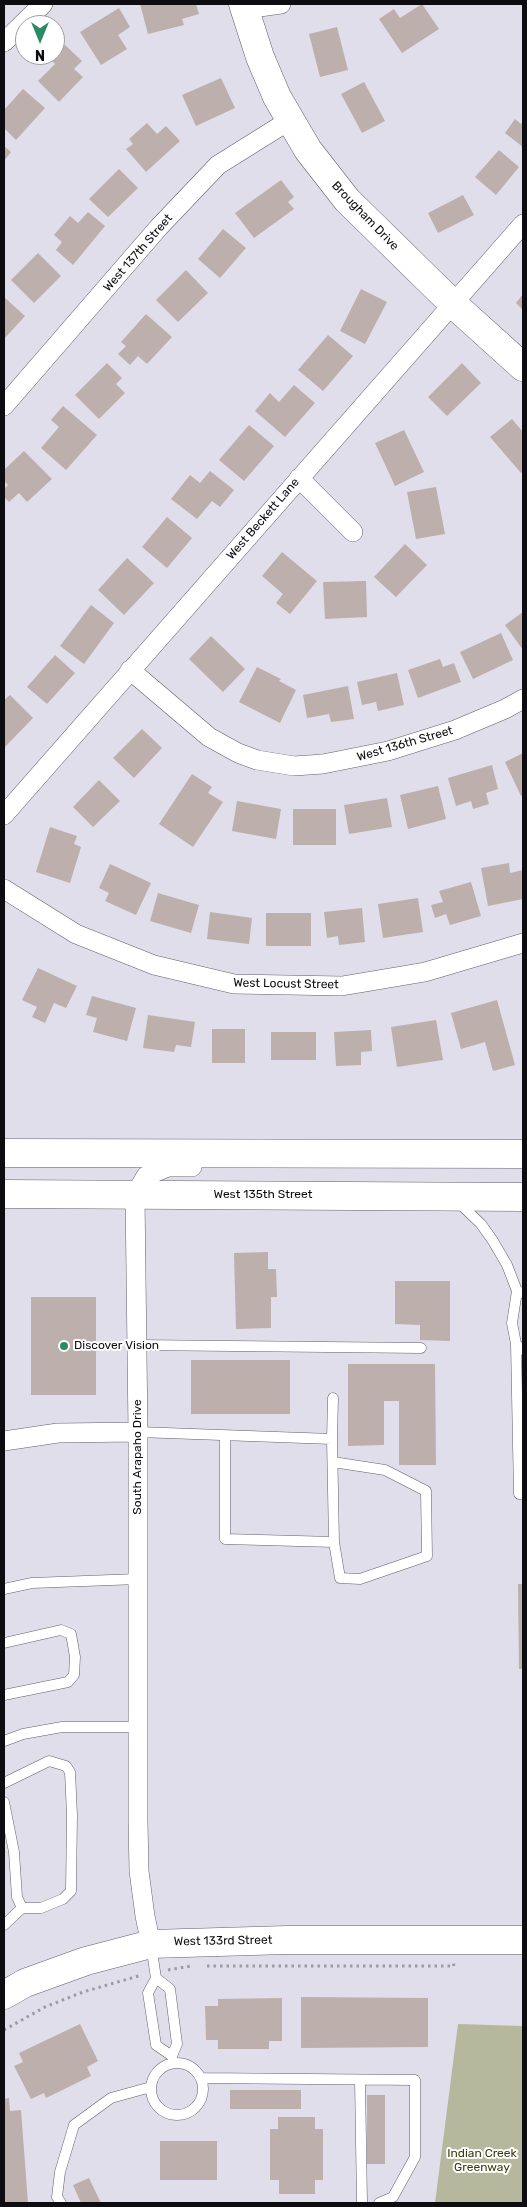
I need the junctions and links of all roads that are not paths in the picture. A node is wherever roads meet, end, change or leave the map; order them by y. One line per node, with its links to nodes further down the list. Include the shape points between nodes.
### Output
1 (43, 4): 4 (street)
2 (281, 4): 3 (street)
3 (244, 6): 5 (main road, Brougham Drive, via 260,57)
4 (4, 42)
5 (290, 120): 7 (main road, Brougham Drive, via 346,200); 9 (street, West 137th Street, via 218,165)
6 (523, 224): 7 (street, West Beckett Lane)
7 (452, 303): 8 (main road, Brougham Drive); 10 (street, West Beckett Lane)
8 (523, 367)
9 (4, 406)
10 (299, 478): 11 (street); 12 (street, West Beckett Lane)
11 (353, 532)
12 (130, 670): 13 (street, West 136th Street, via 209,736 238,753 256,760 294,766 388,751 455,730); 14 (street, West Beckett Lane)
13 (523, 699)
14 (4, 815)
15 (4, 890): 16 (street, West Locust Street, via 76,934 154,965 234,984 342,986 425,972)
16 (523, 943)
17 (4, 1153): 18 (main road)
18 (346, 1153): 19 (main road); 21 (street, via 305,1167 168,1167 146,1176)
19 (523, 1154)
20 (4, 1194): 21 (main road, West 135th Street)
21 (135, 1195): 23 (main road, West 135th Street); 25 (street, South Arapaho Drive)
22 (523, 1196): 23 (main road, West 135th Street)
23 (453, 1197): 24 (lane, via 493,1241)
24 (520, 1292): 26 (lane, via 512,1323)
25 (137, 1345): 27 (lane); 29 (street, South Arapaho Drive)
26 (520, 1347): 34 (lane, via 519,1494)
27 (421, 1348)
28 (333, 1398): 31 (lane)
29 (138, 1432): 30 (lane); 32 (street, via 58,1433); 36 (street, South Arapaho Drive)
30 (225, 1436): 31 (lane); 35 (lane, via 225,1539)
31 (332, 1439): 33 (lane)
32 (4, 1441)
33 (333, 1462): 35 (lane); 35 (lane, via 385,1470 426,1491 427,1556 360,1579 340,1578)
34 (523, 1494)
35 (334, 1542)
36 (138, 1579): 37 (lane, via 32,1583); 40 (street, South Arapaho Drive)
37 (4, 1589)
38 (4, 1643): 39 (lane, via 61,1630 72,1634 75,1657 74,1675 68,1682)
39 (4, 1695)
40 (138, 1727): 41 (lane, via 62,1727); 47 (street, South Arapaho Drive, via 140,1871)
41 (4, 1740)
42 (4, 1783): 44 (lane, via 49,1761 66,1766 70,1772 72,1891 63,1899 41,1908)
43 (4, 1802): 44 (lane, via 14,1852 17,1897)
44 (22, 1908): 45 (lane)
45 (4, 1925)
46 (523, 1940): 47 (main road, West 133rd Street, via 287,1940)
47 (151, 1944): 48 (lane); 49 (main road, West 133rd Street, via 86,1961 25,1983)
48 (156, 1975): 50 (lane, via 170,1989 177,2044); 50 (lane, via 148,1992 156,2046)
49 (4, 1995)
50 (173, 2060): 51 (lane, via 190,2066); 53 (lane, via 158,2071)
51 (201, 2078): 52 (lane); 53 (lane, via 203,2094 200,2102 187,2113 179,2115 170,2114 156,2104)
52 (360, 2080): 55 (lane); 56 (lane, via 414,2080 415,2157 393,2197)
53 (151, 2088): 54 (lane, via 112,2098 74,2125 60,2172 57,2197)
54 (61, 2203)
55 (362, 2203)
56 (379, 2203)

